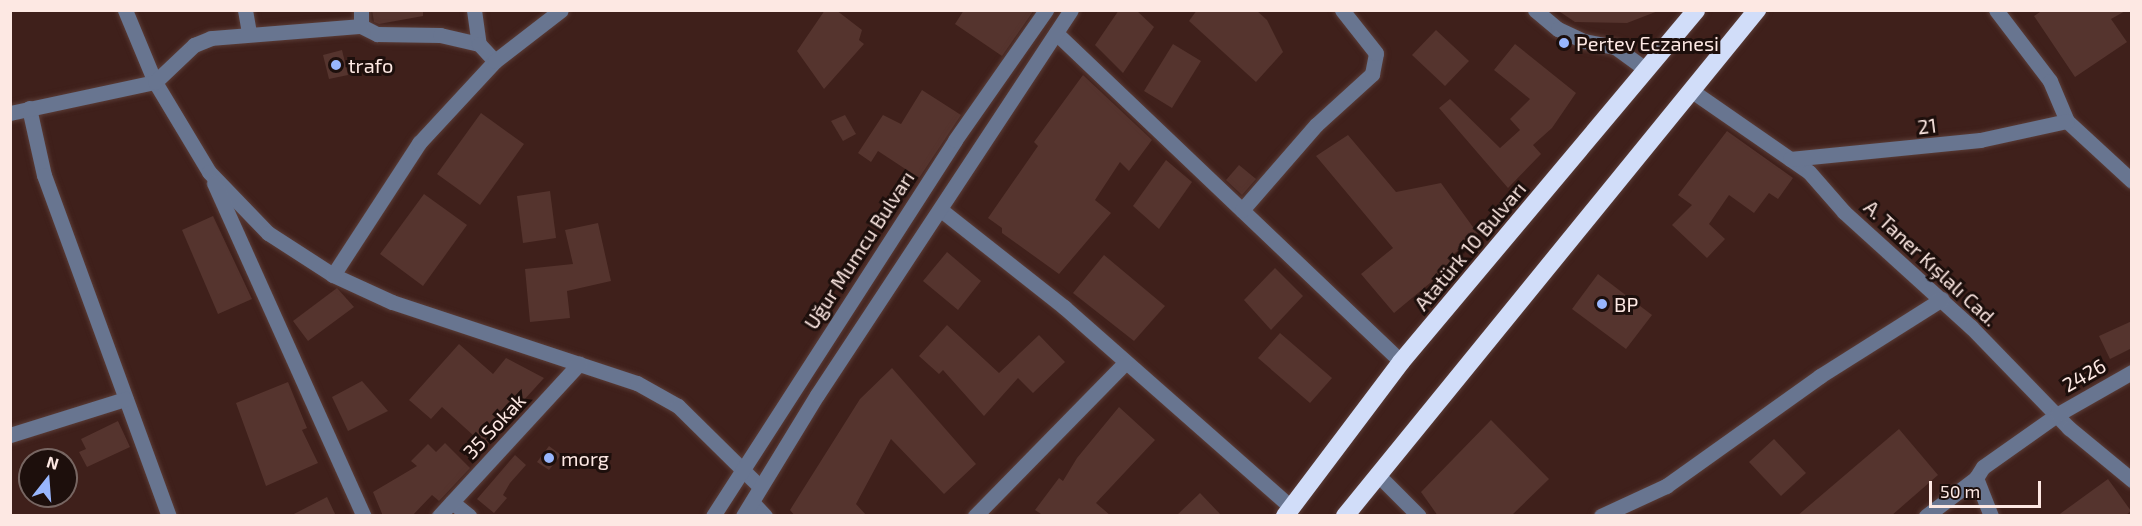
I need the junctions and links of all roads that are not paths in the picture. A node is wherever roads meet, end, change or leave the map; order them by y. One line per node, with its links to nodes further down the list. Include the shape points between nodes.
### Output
1 (125, 10): 18 (street)
2 (245, 10): 13 (street)
3 (474, 10): 15 (street)
4 (561, 10): 16 (street)
5 (1046, 10): 37 (street, Uğur Mumcu Bulvarı, via 955,140)
6 (1071, 10): 14 (street)
7 (1342, 10): 27 (street, via 1376,52 1372,74 1316,125)
8 (1535, 10): 17 (street, via 1558,29 1584,41 1615,47)
9 (1696, 10): 17 (highway, Atatürk 10 Bulvarı)
10 (1757, 10): 19 (highway)
11 (1996, 10): 22 (street, via 2050,81)
12 (361, 18): 13 (street); 15 (street, via 377,34 440,35)
13 (249, 33): 18 (street, via 211,38 194,45)
14 (1056, 33): 26 (street); 27 (street)
15 (479, 44): 16 (street)
16 (495, 61): 28 (street, via 419,143)
17 (1647, 70): 30 (highway, Atatürk 10 Bulvarı)
18 (155, 82): 20 (street); 24 (street)
19 (1692, 91): 23 (street, A. Taner Kışlalı Cad.); 38 (highway)
20 (29, 108): 21 (street); 34 (street, via 44,175)
21 (10, 113)
22 (2067, 121): 23 (street, 21, via 1980,140); 25 (street)
23 (1790, 159): 29 (street, A. Taner Kışlalı Cad.)
24 (208, 172): 28 (street, via 268,234); 46 (street)
25 (2132, 181)
26 (941, 210): 32 (street, via 1064,307); 41 (street)
27 (1242, 210): 30 (street)
28 (333, 274): 31 (street, via 452,324)
29 (1942, 299): 35 (street, A. Taner Kışlalı Cad.); 55 (street, via 1820,376 1666,486)
30 (1401, 362): 44 (highway, Atatürk 10 Bulvarı)
31 (579, 364): 37 (street, via 637,383 678,406); 42 (street, 35 Sokak)
32 (1125, 364): 44 (street); 52 (street)
33 (2132, 372): 35 (street, 2426)
34 (125, 399): 36 (street); 45 (street)
35 (2058, 414): 39 (street, 2426, via 1983,468); 40 (street, A. Taner Kışlalı Cad., via 2069,428)
36 (10, 435)
37 (741, 468): 41 (street); 49 (street, Uğur Mumcu Bulvarı)
38 (1377, 474): 53 (highway); 54 (street)
39 (1976, 478): 56 (street, 2426); 57 (street)
40 (2132, 480)
41 (760, 488): 43 (street)
42 (452, 502): 47 (street, 35 Sokak); 48 (street)
43 (752, 502): 50 (street); 51 (street)
44 (1288, 511)
45 (169, 516)
46 (364, 516)
47 (439, 516)
48 (469, 516)
49 (713, 516)
50 (743, 516)
51 (765, 516)
52 (975, 516)
53 (1345, 516)
54 (1419, 516)
55 (1601, 516)
56 (1926, 516)
57 (1991, 516)

